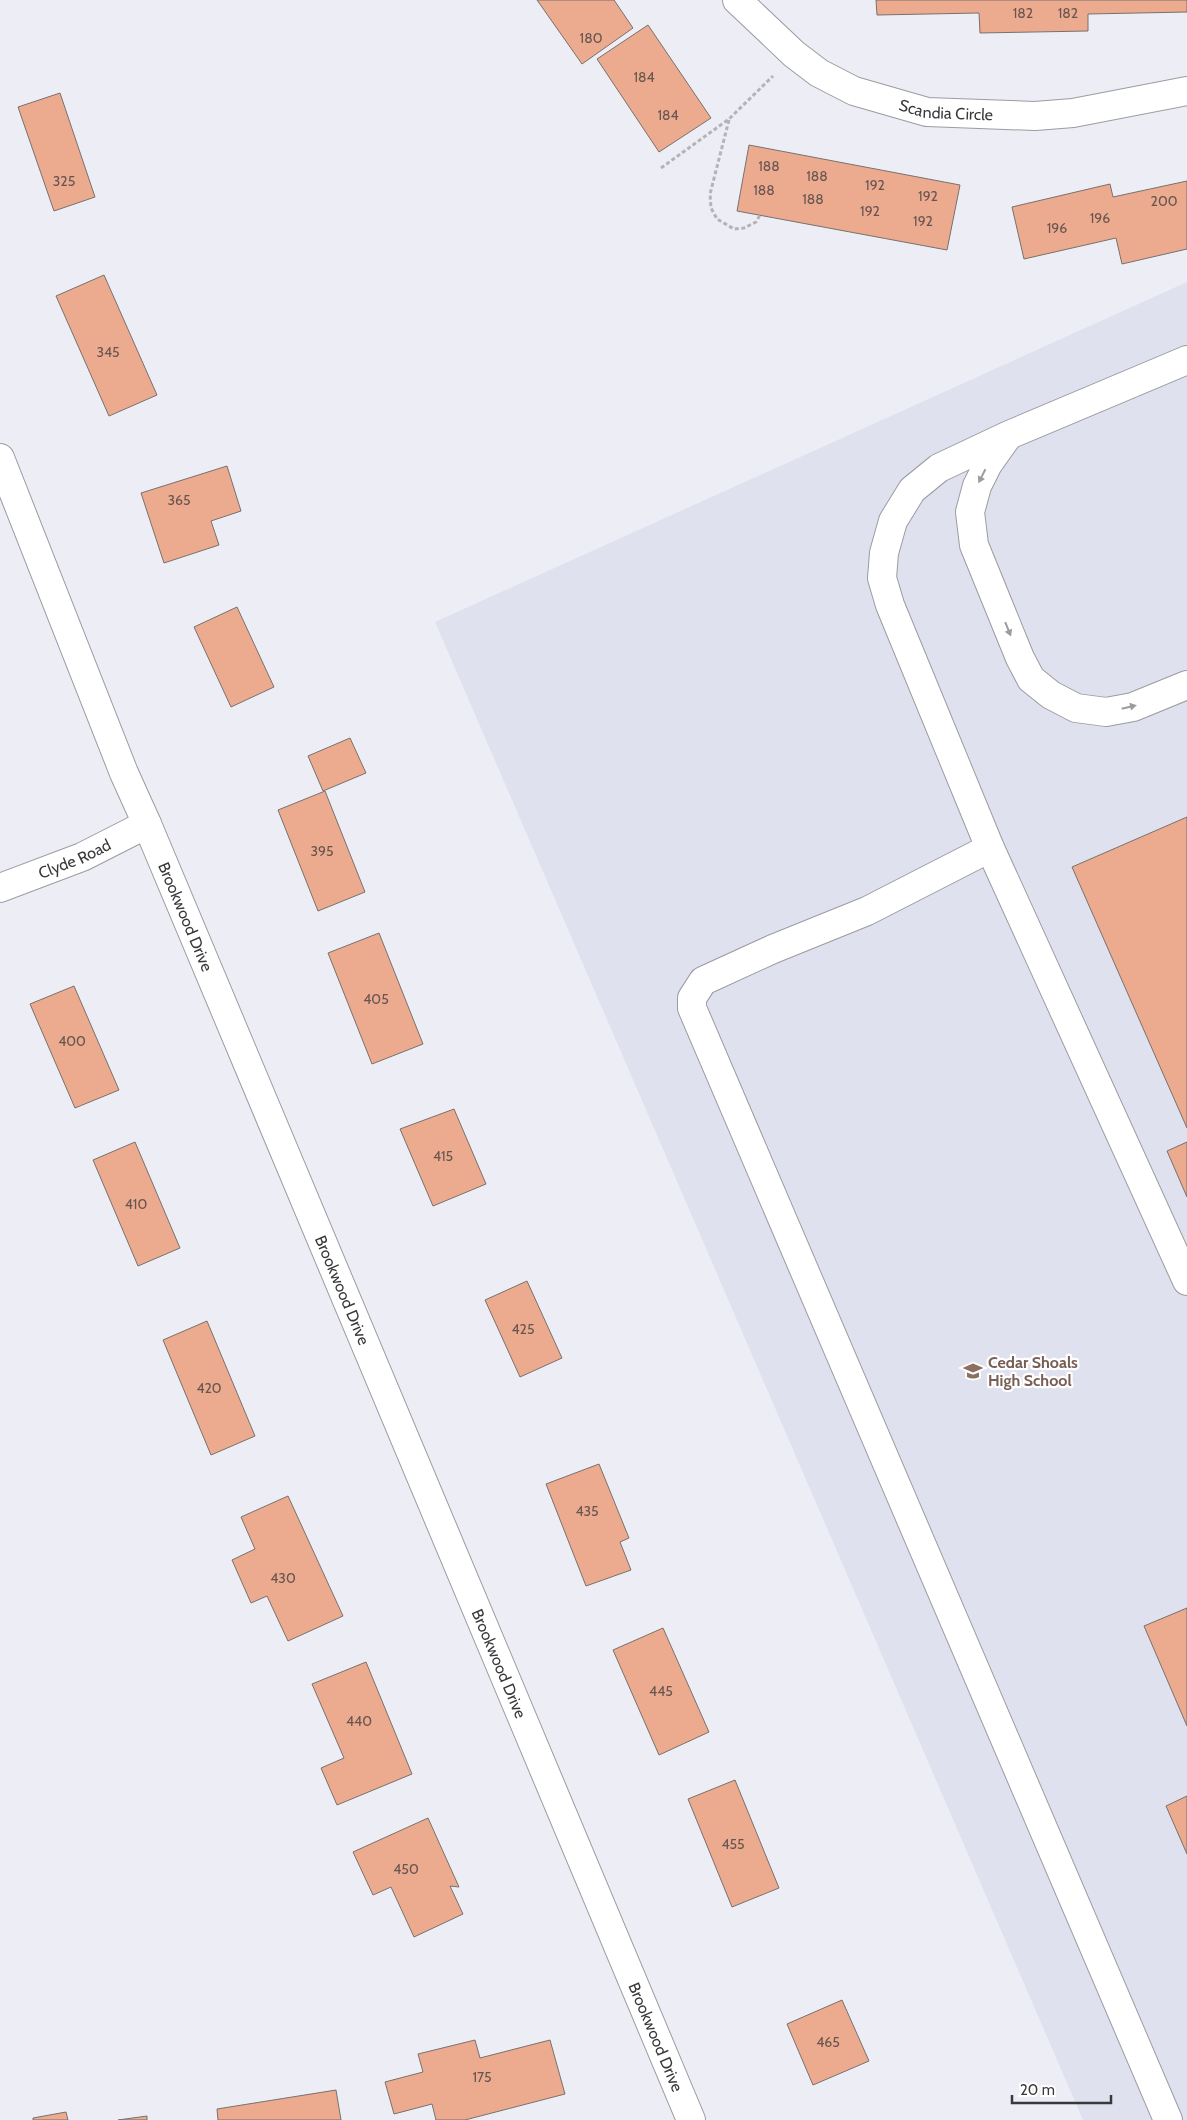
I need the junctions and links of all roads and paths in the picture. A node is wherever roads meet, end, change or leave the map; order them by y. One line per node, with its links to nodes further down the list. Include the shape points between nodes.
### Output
1 (737, 0): 2 (street, Scandia Circle)
2 (794, 54): 3 (street, Scandia Circle, via 819,73 854,92 927,112 1035,116 1073,114); 4 (path)
3 (1187, 91)
4 (729, 119): 5 (path); 6 (path, via 710,194 712,208 717,219 734,229 756,222)
5 (661, 168)
6 (760, 215)
7 (1187, 360): 8 (street)
8 (1009, 435): 10 (street, one-way to 10, via 988,464 977,486 970,512 974,545 1030,679 1076,708 1106,712 1133,707); 12 (street, via 939,468 912,490 892,522 882,578 890,605)
9 (0, 458): 11 (street, Brookwood Drive, via 120,764)
10 (1187, 686)
11 (147, 824): 13 (street, Clyde Road, via 82,857); 15 (street, Brookwood Drive)
12 (990, 848): 14 (street); 16 (street, via 867,911 703,981 692,998 692,1008)
13 (0, 888)
14 (1186, 1276)
15 (690, 2120)
16 (1168, 2120)

